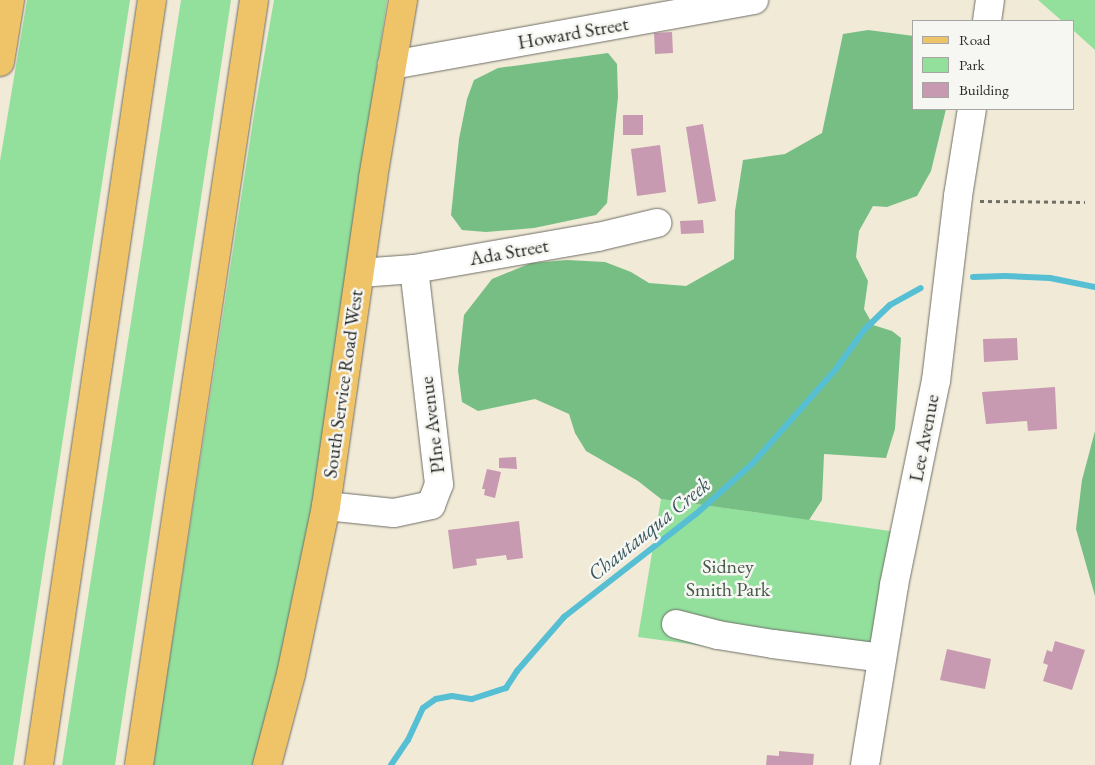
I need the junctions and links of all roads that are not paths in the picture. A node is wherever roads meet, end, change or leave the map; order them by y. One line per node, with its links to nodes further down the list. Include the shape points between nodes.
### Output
1 (10, 0): 6 (main road)
2 (152, 0): 15 (main road)
3 (254, 0): 16 (main road)
4 (403, 0): 7 (main road, South Service Road West)
5 (754, 0): 7 (street, Howard Street)
6 (0, 62)
7 (392, 65): 11 (main road, South Service Road West)
8 (972, 110): 14 (street, Lee Avenue, via 936,381)
9 (657, 223): 10 (street, Ada Street, via 598,237)
10 (414, 268): 11 (street, Ada Street); 12 (street, PIne Avenue, via 439,484 431,505 394,513)
11 (360, 273): 12 (main road, South Service Road West)
12 (326, 506): 17 (main road, South Service Road West, via 292,674)
13 (676, 624): 14 (street, via 718,635)
14 (882, 658): 18 (street, Lee Avenue)
15 (39, 765)
16 (139, 765)
17 (267, 765)
18 (865, 765)

